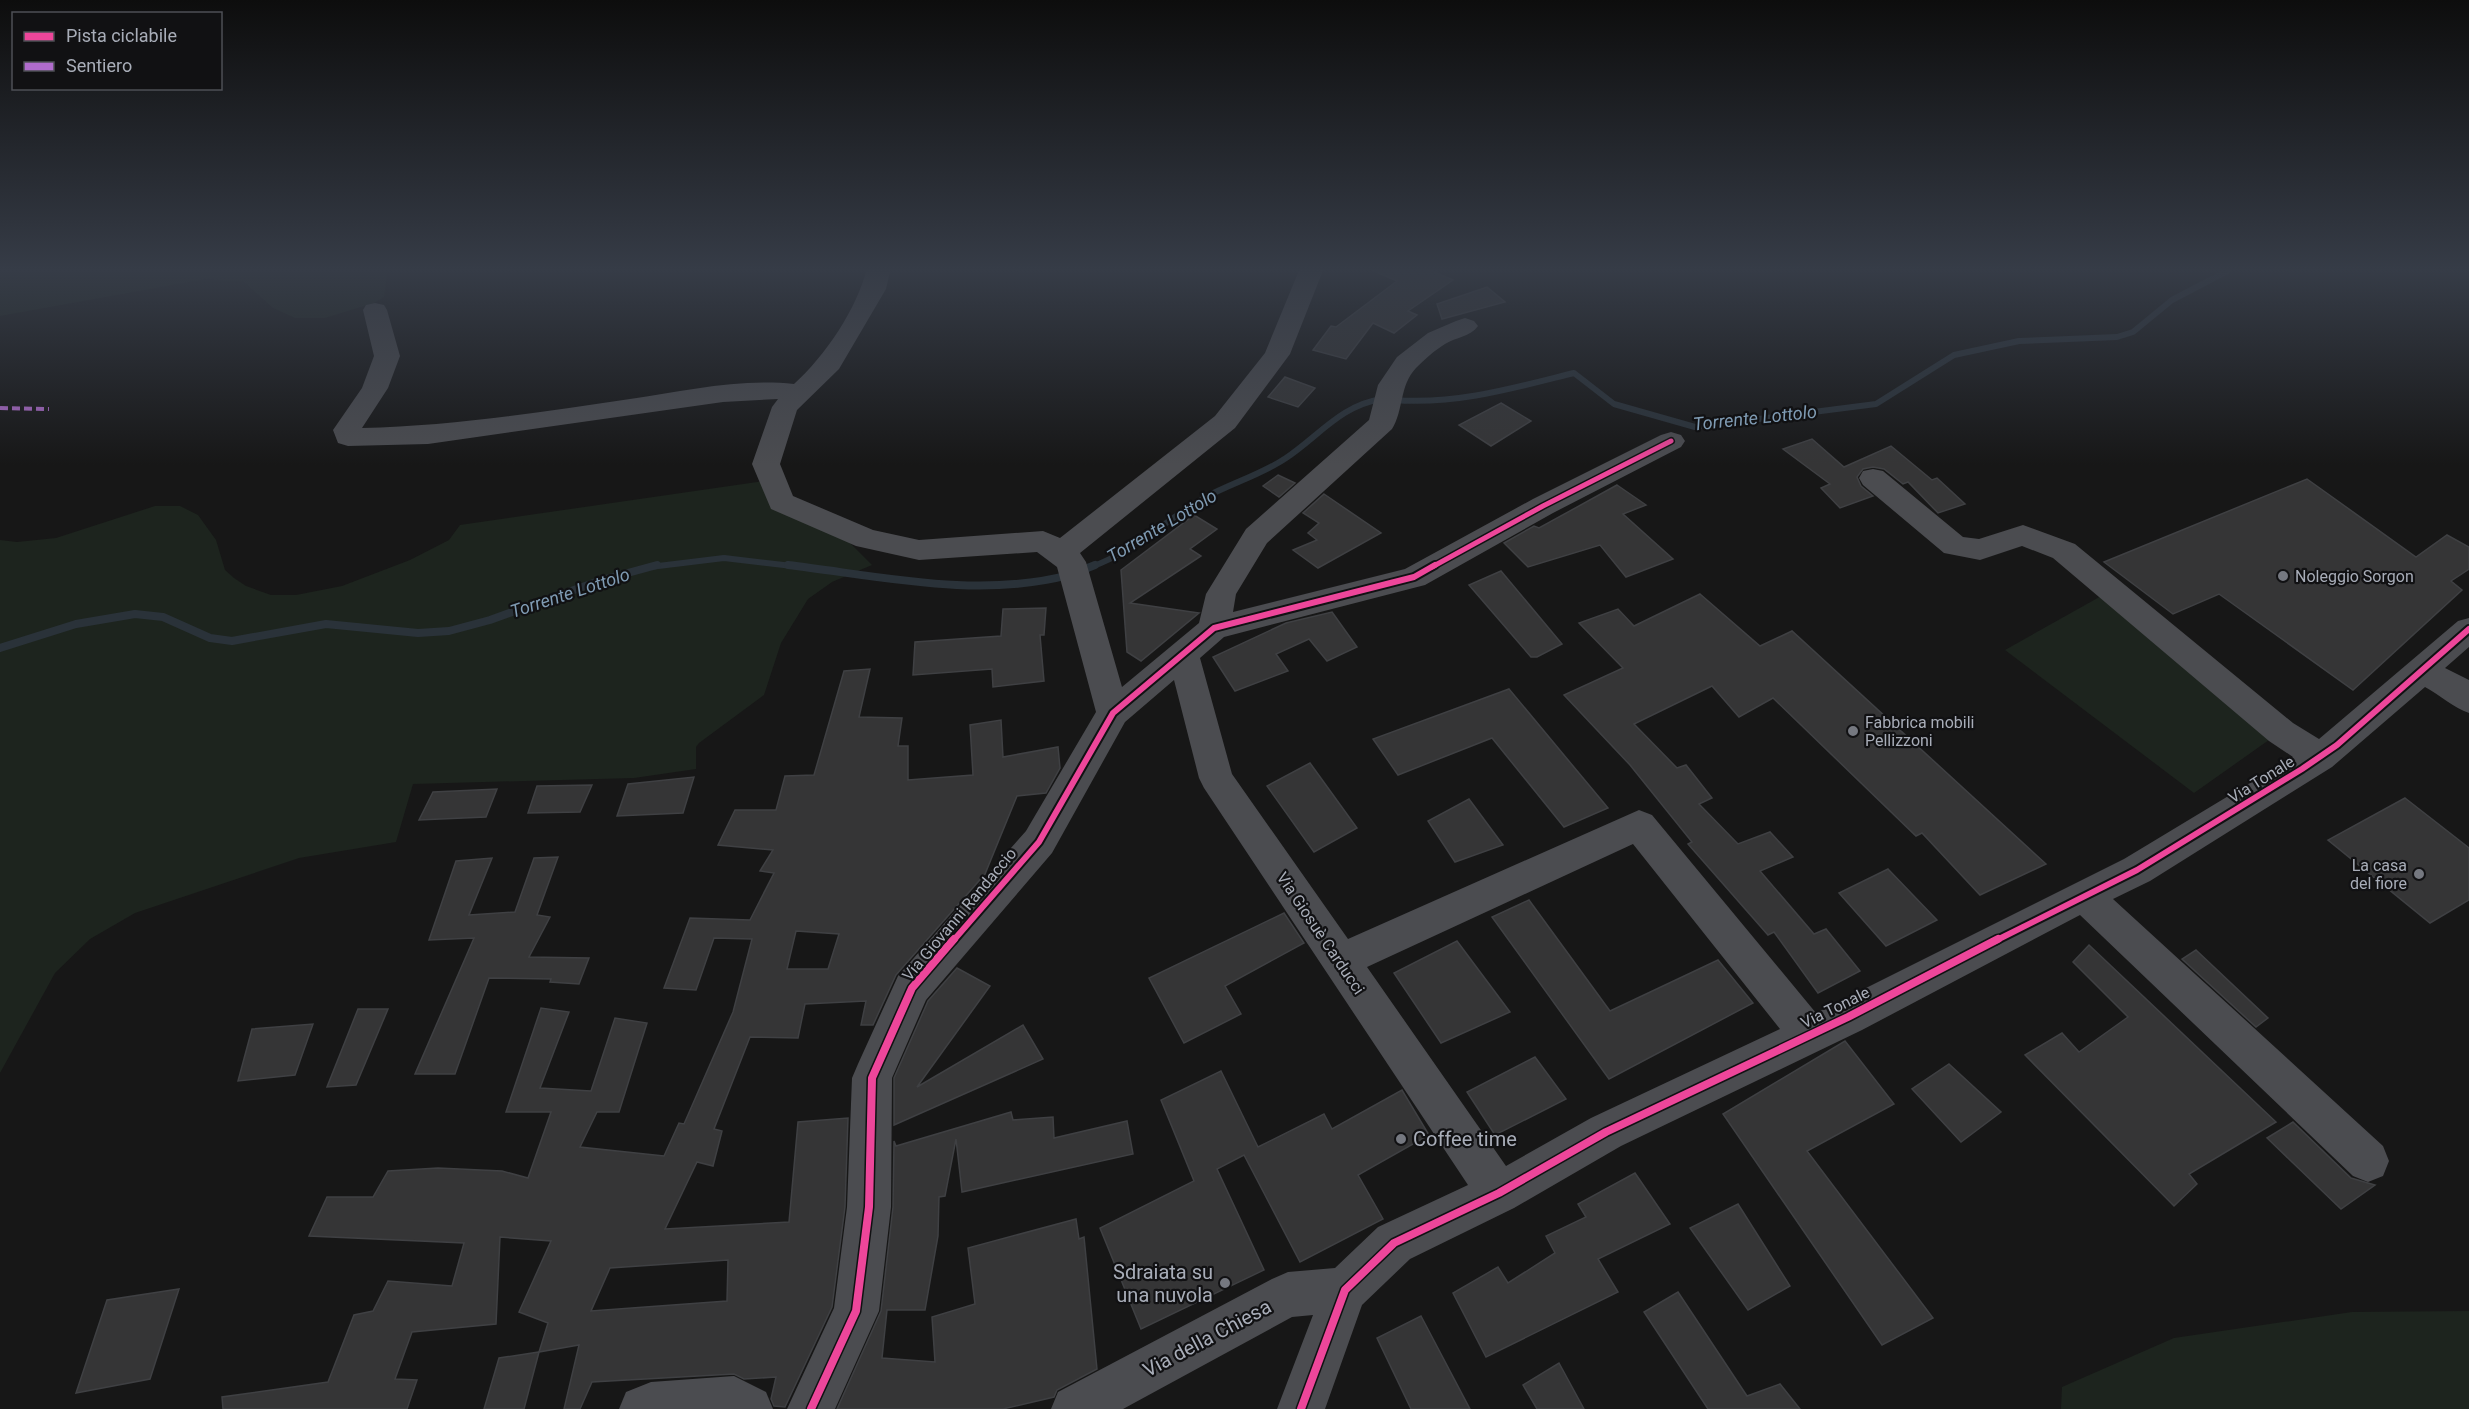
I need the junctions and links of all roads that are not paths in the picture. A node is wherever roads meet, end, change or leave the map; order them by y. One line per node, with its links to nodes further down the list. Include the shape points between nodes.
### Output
1 (381, 334): 5 (street, via 387,356 375,388 347,430 348,437 487,429 723,394 773,390)
2 (847, 334): 5 (street, via 825,369)
3 (1285, 334): 8 (street, via 1277,354 1225,422)
4 (1447, 334): 9 (street, via 1406,363 1391,385 1382,423 1256,536 1221,594)
5 (800, 393): 8 (street, via 785,407 765,464 781,502 866,539 919,550 1043,541)
6 (1671, 441): 9 (street, via 1414,577)
7 (1873, 478): 15 (street, via 1955,546 1980,550 2023,535 2064,551 2281,732)
8 (1069, 566): 14 (street)
9 (1214, 628): 11 (street, Via Giovanni Randaccio)
10 (2469, 629): 12 (street, Via Tonale)
11 (1183, 655): 14 (street, Via Giovanni Randaccio); 17 (street, Via Giosuè Carducci, via 1216,778)
12 (2423, 671): 13 (street); 15 (street, Via Tonale)
13 (2466, 693)
14 (1113, 713): 24 (street, Via Giovanni Randaccio, via 1039,842 912,988 872,1078 869,1207 856,1311)
15 (2328, 751): 16 (street, Via Tonale, via 2137,870)
16 (2084, 895): 18 (street, Via Tonale); 19 (street)
17 (1340, 961): 18 (street, via 1639,825); 20 (street, Via Giosuè Carducci)
18 (1809, 1035): 20 (street, Via Tonale, via 1606,1132)
19 (2368, 1161)
20 (1498, 1193): 21 (street, Via Tonale, via 1394,1243)
21 (1345, 1290): 25 (street, Via della Chiesa, via 1288,1295); 26 (street)
22 (643, 1409): 23 (street, via 734,1400)
23 (749, 1409)
24 (811, 1409)
25 (1075, 1409)
26 (1301, 1409)

